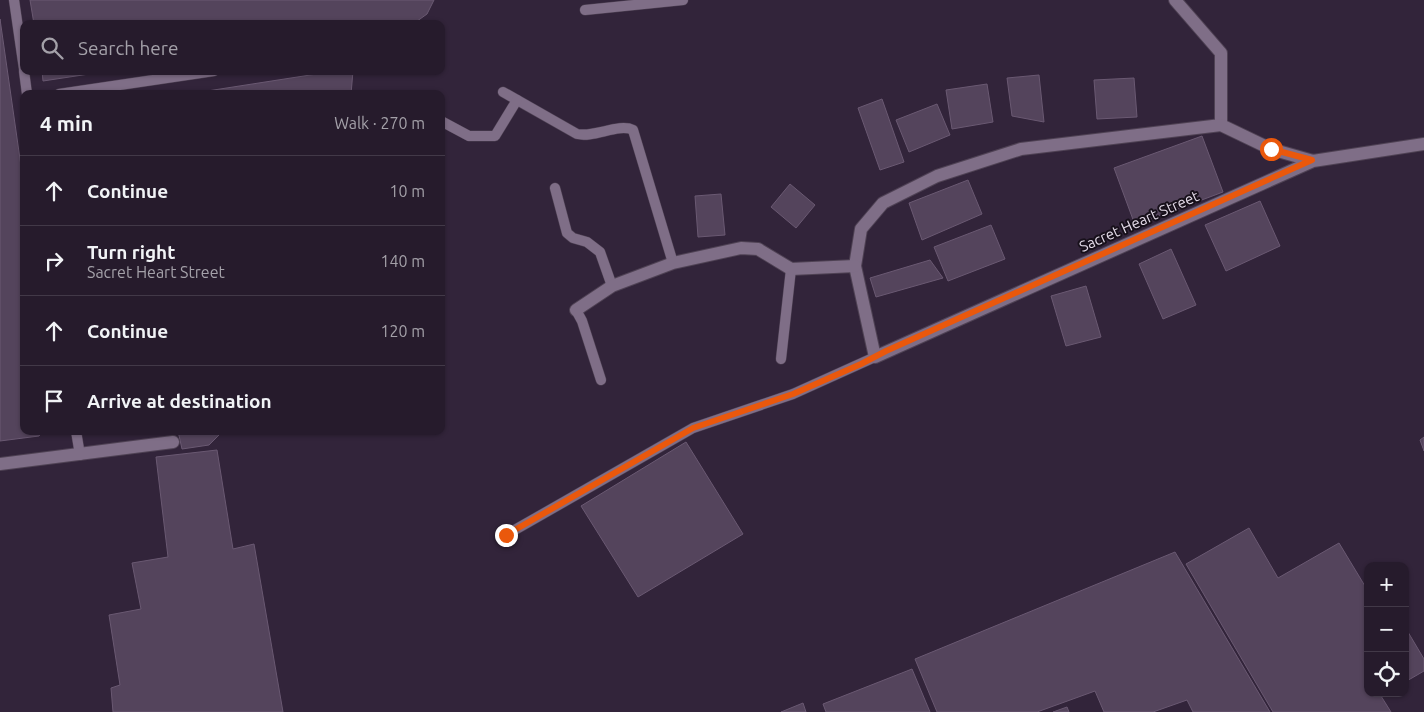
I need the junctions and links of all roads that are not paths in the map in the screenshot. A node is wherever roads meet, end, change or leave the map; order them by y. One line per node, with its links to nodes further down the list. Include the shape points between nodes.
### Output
1 (14, 0): 5 (lane)
2 (683, 0): 4 (lane)
3 (1175, 0): 13 (street, via 1221,53)
4 (585, 10)
5 (20, 42)
6 (25, 75): 8 (lane)
7 (187, 75): 9 (lane)
8 (26, 90)
9 (86, 90)
10 (503, 92): 11 (lane)
11 (517, 100): 12 (lane, via 495,136 469,136); 17 (lane, via 577,134 586,136 625,128 633,130)
12 (445, 123)
13 (1221, 125): 15 (street, via 1271,149); 18 (street, via 1021,149 937,176 883,202 861,229)
14 (1424, 144): 15 (street, Sacret Heart Street)
15 (1312, 160): 22 (street, Sacret Heart Street)
16 (555, 188): 20 (lane, via 567,233 600,252)
17 (673, 263): 19 (street, via 741,248 758,249); 20 (street)
18 (855, 266): 19 (street); 22 (street)
19 (791, 269): 23 (lane)
20 (612, 286): 21 (street)
21 (576, 310): 24 (lane)
22 (875, 357): 29 (lane, via 793,394 693,428)
23 (781, 358)
24 (601, 380)
25 (77, 435): 27 (lane)
26 (173, 442): 27 (street)
27 (80, 455): 28 (street)
28 (0, 464)
29 (506, 535)

